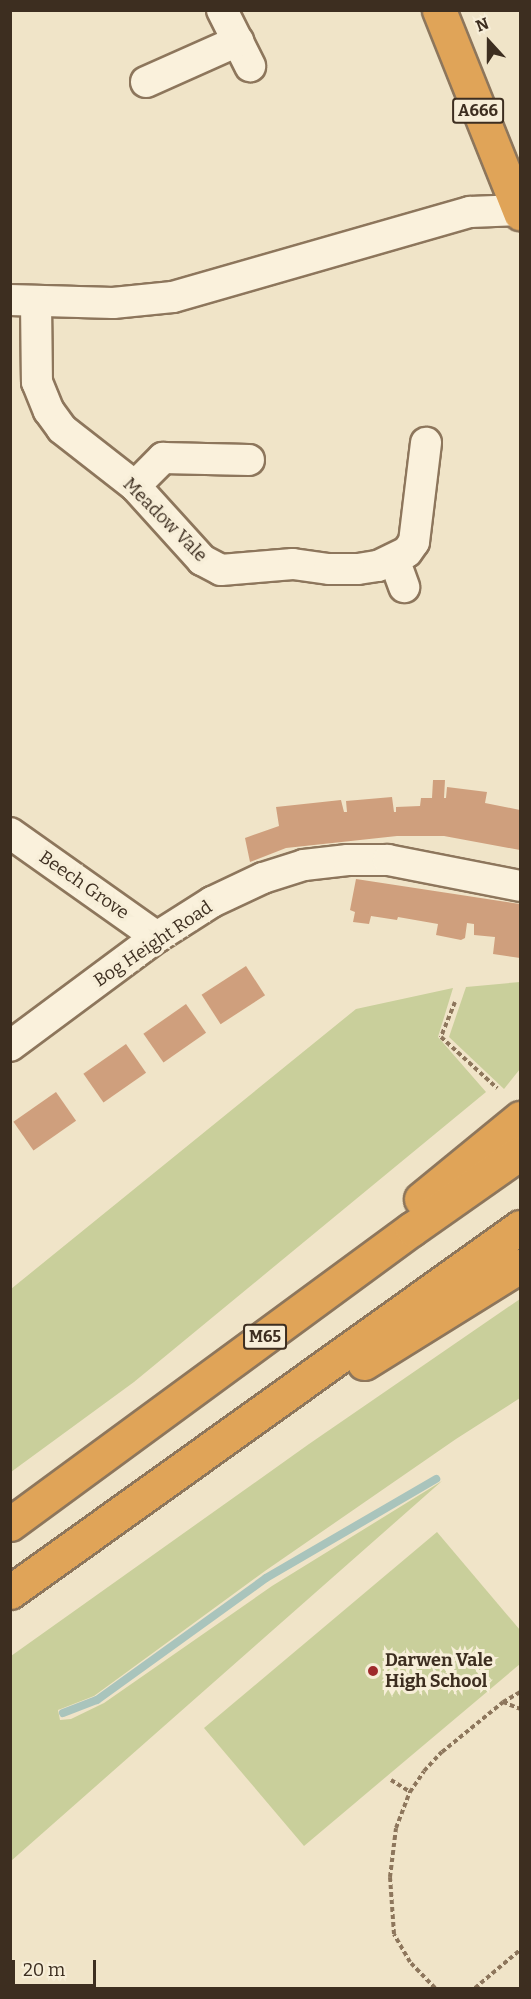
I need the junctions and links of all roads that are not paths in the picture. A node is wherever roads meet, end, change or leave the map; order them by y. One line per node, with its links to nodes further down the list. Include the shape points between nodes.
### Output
1 (222, 10): 3 (street, via 244,54)
2 (439, 10): 4 (highway, A666)
3 (146, 82)
4 (520, 211): 5 (street, via 470,212 173,297 113,303)
5 (23, 301): 8 (street, Meadow Vale, via 37,382 50,411 75,441)
6 (426, 443): 9 (street, Meadow Vale, via 414,543)
7 (249, 460): 8 (street, via 163,458)
8 (135, 486): 9 (street, Meadow Vale, via 202,560 221,570 293,564 358,569)
9 (394, 559): 10 (street)
10 (404, 587)
11 (10, 832): 13 (street, Beech Grove)
12 (520, 886): 13 (street, Bog Height Road, via 387,860 304,865 212,902)
13 (157, 937): 14 (street, Bog Height Road)
14 (10, 1046)
15 (520, 1118): 19 (highway)
16 (520, 1154): 19 (highway, M65)
17 (520, 1227): 20 (highway)
18 (520, 1266): 20 (highway)
19 (136, 1432): 21 (highway, M65)
20 (134, 1504): 22 (highway)
21 (10, 1524)
22 (10, 1592)

